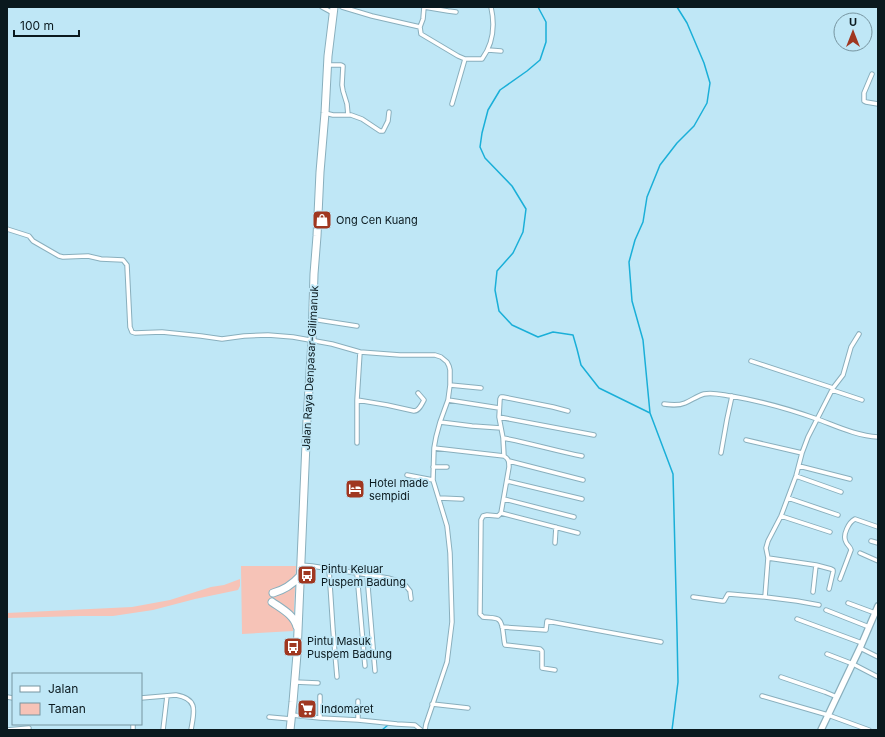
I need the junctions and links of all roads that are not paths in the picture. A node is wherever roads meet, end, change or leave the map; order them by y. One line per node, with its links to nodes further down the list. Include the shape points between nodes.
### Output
1 (322, 7): 5 (street)
2 (342, 7): 7 (street)
3 (424, 7): 6 (street); 7 (street)
4 (492, 7): 8 (street, via 493,30)
5 (334, 10): 11 (highway, Jalan Raya Denpasar-Gilimanuk)
6 (456, 12)
7 (420, 27): 10 (street, via 421,34)
8 (488, 50): 9 (street); 10 (street, via 482,59)
9 (501, 51)
10 (465, 59): 13 (street)
11 (327, 65): 16 (highway, Jalan Raya Denpasar-Gilimanuk); 17 (street, via 343,66 342,85)
12 (872, 74): 14 (street, via 864,93 864,101)
13 (452, 104)
14 (878, 104)
15 (389, 112): 17 (street, via 383,131 362,119)
16 (324, 113): 17 (street); 19 (highway, Jalan Raya Denpasar-Gilimanuk)
17 (348, 115)
18 (7, 229): 22 (street, via 29,236 59,256 123,260 127,265 132,332 162,332 222,339 268,335)
19 (312, 319): 20 (street); 22 (highway, Jalan Raya Denpasar-Gilimanuk)
20 (357, 326)
21 (859, 334): 27 (street, via 851,347 843,375)
22 (312, 340): 23 (street); 80 (highway, Jalan Raya Denpasar-Gilimanuk)
23 (360, 352): 25 (street, via 441,357 449,366); 30 (street)
24 (751, 361): 27 (street)
25 (450, 386): 26 (street); 31 (street)
26 (481, 388)
27 (832, 389): 32 (street); 37 (street)
28 (418, 393): 30 (street, via 424,400 416,411)
29 (732, 396): 33 (street, via 711,393 684,403); 37 (street); 46 (street)
30 (357, 400): 44 (street)
31 (448, 400): 34 (street); 38 (street)
32 (862, 400)
33 (664, 404)
34 (499, 408): 35 (street, via 500,399 503,397); 36 (street)
35 (568, 411)
36 (499, 417): 39 (street); 40 (street)
37 (817, 419): 42 (street); 47 (street)
38 (440, 422): 39 (street); 45 (street)
39 (501, 428): 41 (street)
40 (594, 435)
41 (503, 438): 48 (street); 49 (street)
42 (878, 438)
43 (746, 440): 47 (street)
44 (357, 443)
45 (434, 448): 48 (street); 52 (street)
46 (721, 453)
47 (802, 453): 51 (street)
48 (504, 456): 50 (street)
49 (582, 456)
50 (509, 461): 58 (street); 59 (street)
51 (799, 466): 55 (street); 56 (street)
52 (433, 467): 53 (street); 57 (street)
53 (447, 467)
54 (406, 475): 57 (street)
55 (796, 476): 60 (street); 62 (street)
56 (850, 479)
57 (433, 480): 61 (street)
58 (583, 480)
59 (507, 481): 64 (street); 65 (street)
60 (841, 492)
61 (439, 498): 63 (street); 121 (street, via 447,526 450,552 452,622 447,662)
62 (788, 498): 67 (street); 68 (street)
63 (462, 499)
64 (504, 499): 66 (street); 69 (street)
65 (582, 499)
66 (499, 515): 70 (street); 99 (street, via 483,516 481,520 480,614 483,617 500,620)
67 (838, 515)
68 (781, 516): 72 (street); 78 (street, via 768,541)
69 (574, 517)
70 (556, 527): 73 (street); 75 (street)
71 (878, 527): 86 (street, via 855,519 851,522 845,534 845,540 851,550)
72 (830, 532)
73 (578, 533)
74 (871, 541): 76 (street)
75 (555, 543)
76 (878, 544)
77 (860, 553): 79 (street)
78 (768, 558): 81 (street); 91 (street)
79 (878, 561)
80 (300, 565): 82 (street); 85 (highway, Jalan Raya Denpasar-Gilimanuk)
81 (816, 565): 87 (street, via 833,570); 88 (street)
82 (329, 569): 83 (street); 110 (street)
83 (357, 574): 84 (street); 107 (street)
84 (367, 575): 92 (street, via 401,582 410,591); 109 (street)
85 (300, 576): 89 (highway, via 288,587); 101 (highway, Jalan Raya Denpasar-Gilimanuk)
86 (840, 579)
87 (829, 589)
88 (813, 592)
89 (273, 593)
90 (693, 597): 91 (street, via 724,601 728,594)
91 (765, 597): 95 (street)
92 (411, 599)
93 (272, 602): 101 (highway, via 292,616)
94 (848, 603): 96 (street)
95 (819, 605)
96 (877, 609): 100 (street)
97 (826, 610): 100 (street)
98 (797, 619): 103 (street)
99 (502, 627): 102 (street, via 546,630 547,621); 108 (street, via 505,645 540,649 542,668)
100 (869, 627): 103 (street)
101 (298, 629): 113 (highway, Jalan Raya Denpasar-Gilimanuk)
102 (661, 642)
103 (861, 645): 105 (street); 106 (street)
104 (827, 654): 106 (street)
105 (878, 657)
106 (853, 664): 112 (street); 118 (street)
107 (365, 666)
108 (555, 670)
109 (376, 671)
110 (337, 677)
111 (781, 677): 118 (street)
112 (878, 677)
113 (294, 682): 114 (street); 125 (highway, Jalan Raya Denpasar-Gilimanuk)
114 (318, 683)
115 (168, 696): 119 (street); 131 (street); 132 (street, via 181,696 191,702 194,711)
116 (320, 696): 126 (street)
117 (762, 696): 123 (street)
118 (837, 697): 123 (street)
119 (142, 698)
120 (358, 701): 127 (street)
121 (432, 704): 122 (street); 135 (street)
122 (468, 708)
123 (828, 715): 129 (street); 136 (street)
124 (269, 717): 125 (street)
125 (292, 717): 126 (street); 133 (highway, Jalan Raya Denpasar-Gilimanuk)
126 (320, 718): 127 (street)
127 (358, 720): 134 (street, via 415,725)
128 (29, 727): 130 (street)
129 (864, 729): 137 (street)
130 (7, 730)
131 (163, 730)
132 (191, 730)
133 (290, 730)
134 (421, 730)
135 (425, 730)
136 (821, 730)
137 (869, 730)

